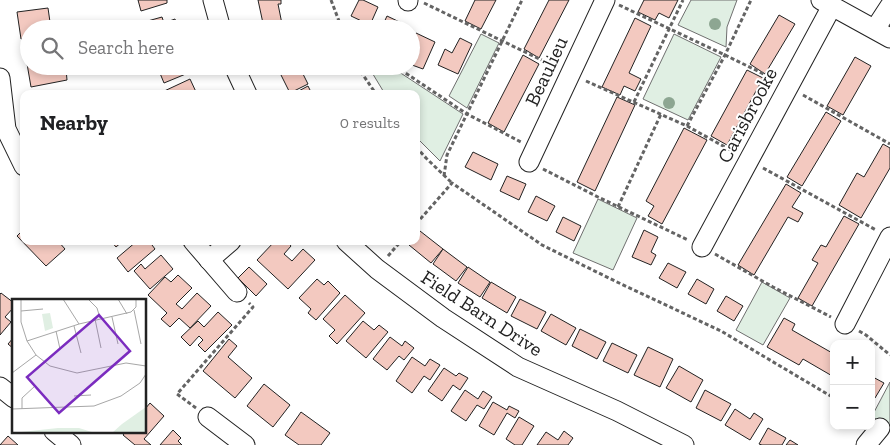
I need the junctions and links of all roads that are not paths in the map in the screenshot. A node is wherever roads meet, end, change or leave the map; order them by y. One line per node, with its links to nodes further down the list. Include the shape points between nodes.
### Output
1 (213, 0): 5 (street)
2 (611, 2): 11 (street, Beaulieu, via 570,74)
3 (826, 3): 6 (street); 17 (street, Carisbrooke, via 788,87)
4 (890, 6): 6 (street)
5 (219, 20)
6 (882, 34)
7 (238, 75): 9 (street)
8 (0, 78): 10 (street)
9 (245, 90)
10 (2, 106): 12 (street, via 6,129)
11 (532, 155)
12 (20, 158)
13 (886, 235): 20 (street)
14 (196, 245): 18 (street)
15 (226, 245): 18 (street)
16 (350, 245): 28 (street, Field Barn Drive, via 376,269 435,312 518,367)
17 (702, 247)
18 (209, 260): 19 (street)
19 (237, 292)
20 (845, 324)
21 (0, 387): 22 (street)
22 (12, 396)
23 (208, 417): 27 (street)
24 (880, 428): 29 (street)
25 (55, 432): 26 (street)
26 (71, 445)
27 (245, 445)
28 (684, 445)
29 (866, 445)

